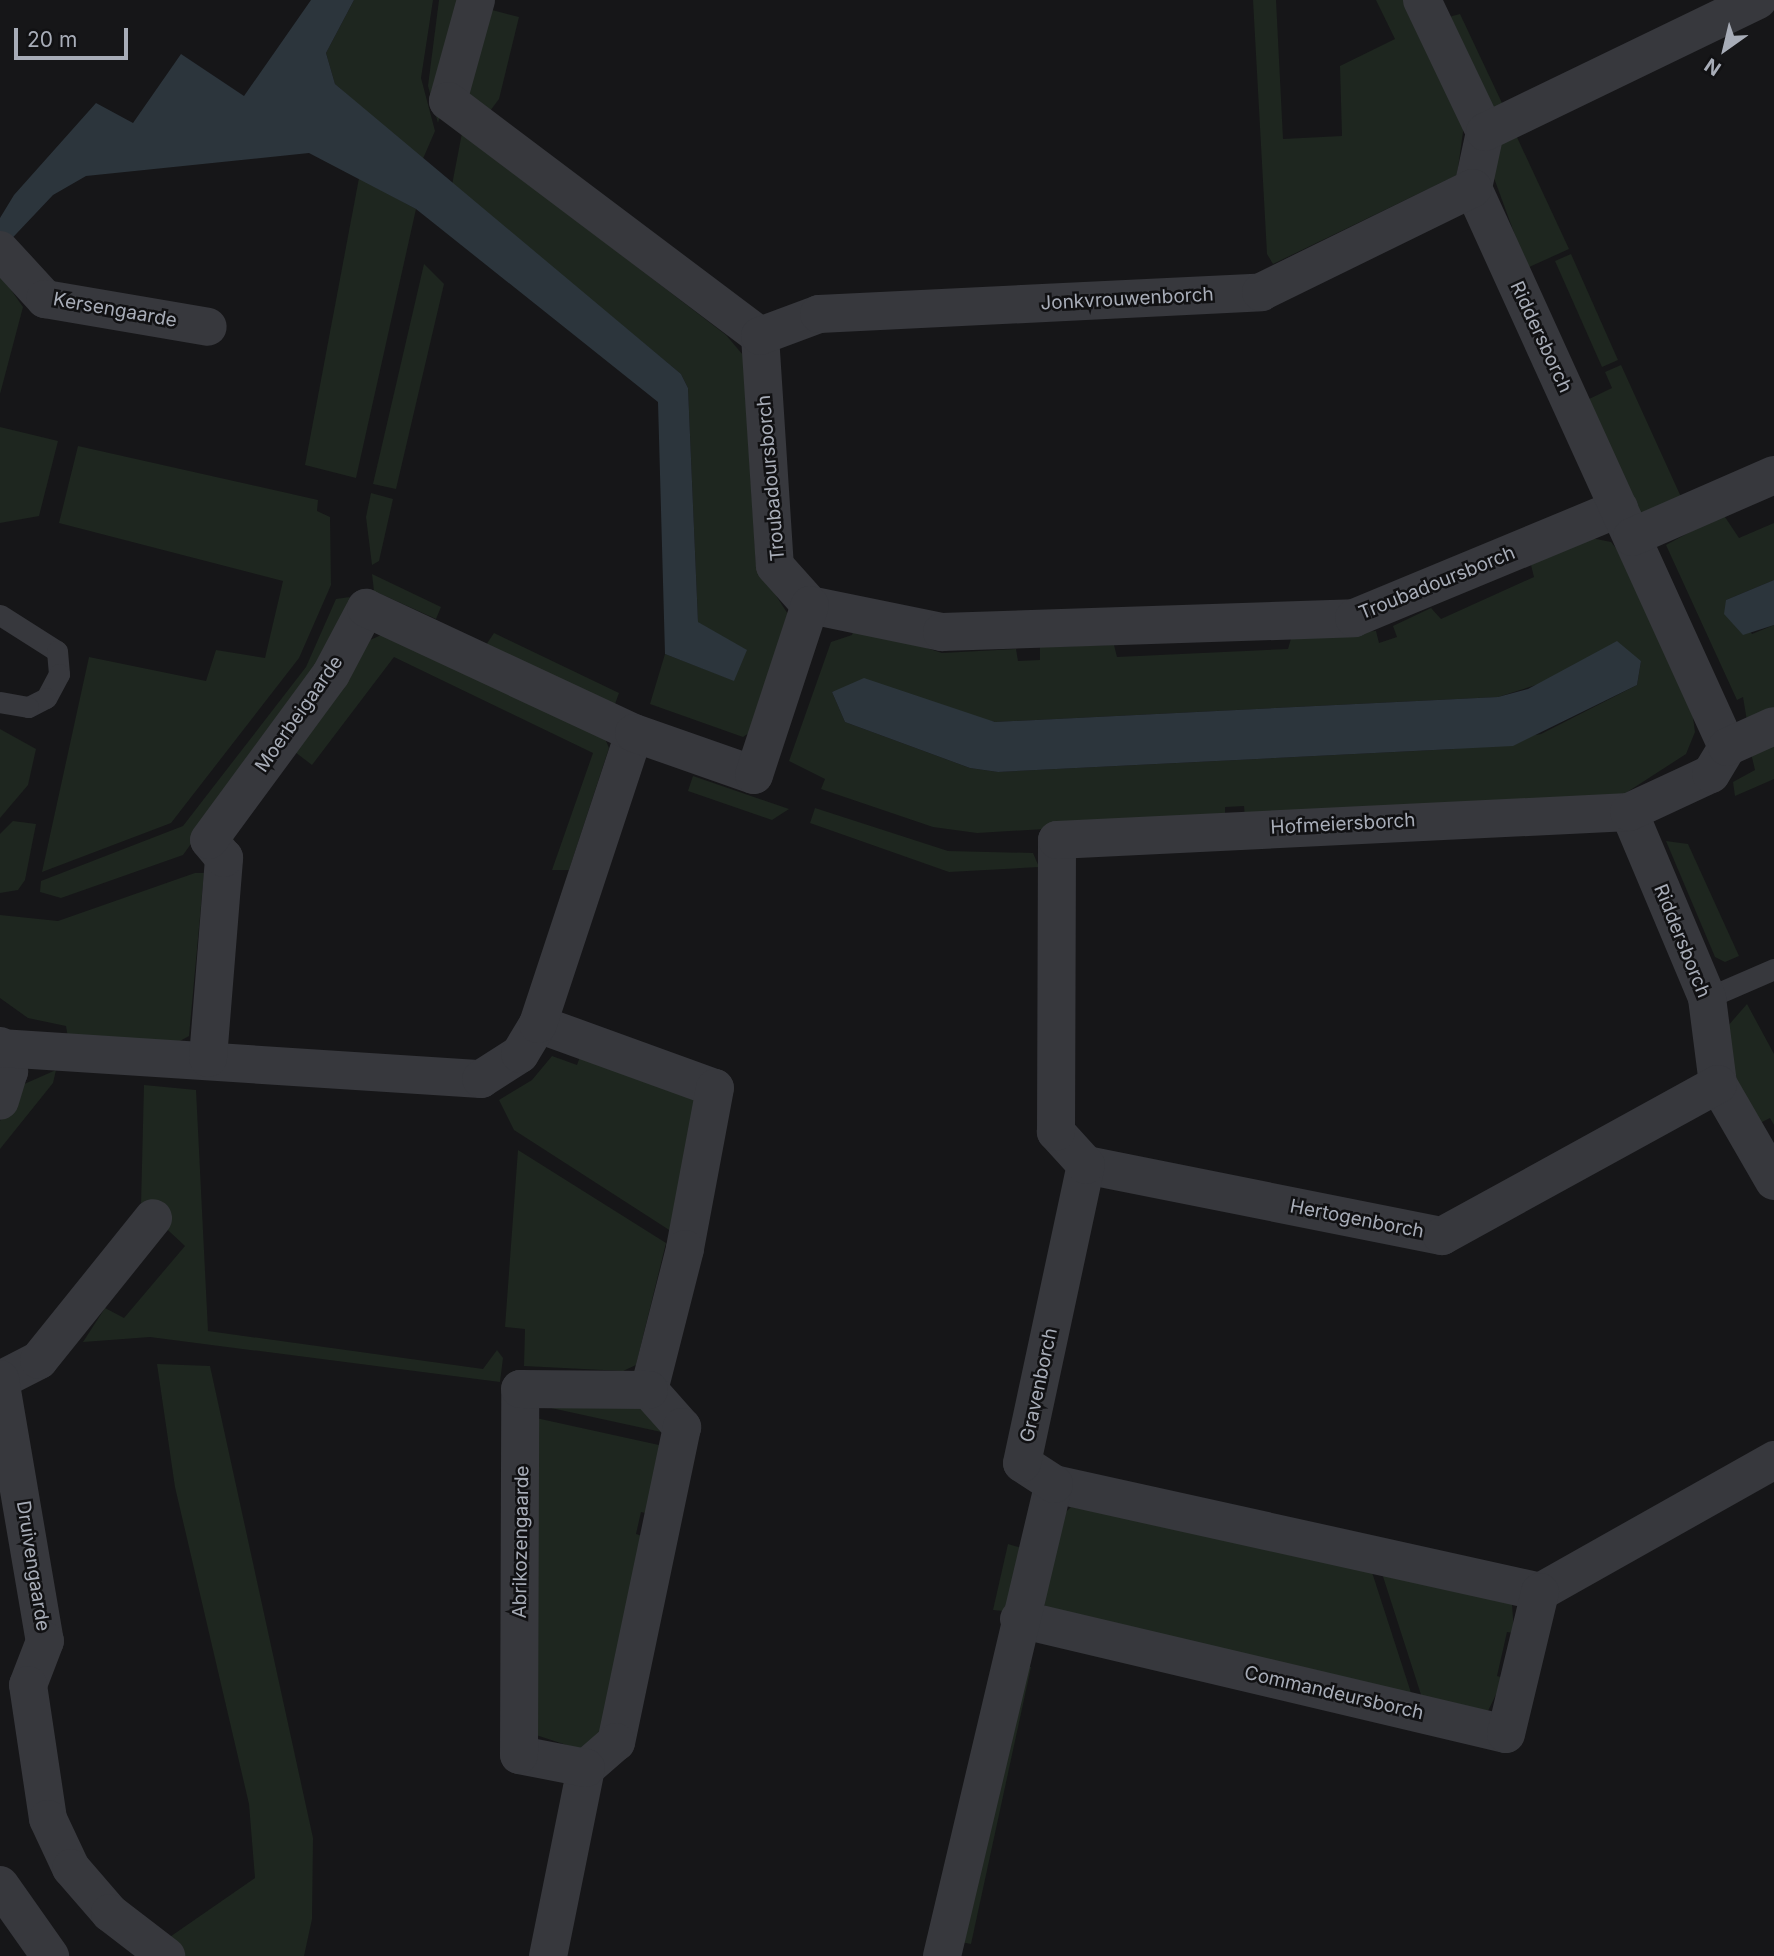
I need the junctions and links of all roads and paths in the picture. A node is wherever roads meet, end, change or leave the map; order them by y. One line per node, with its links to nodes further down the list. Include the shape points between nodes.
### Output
1 (476, 0): 8 (street, via 448,101)
2 (1422, 0): 4 (street)
3 (1758, 0): 4 (street)
4 (1485, 132): 5 (street)
5 (1473, 188): 8 (street, Jonkvrouwenborch, via 1261,292 819,314); 10 (street, Riddersborch)
6 (2, 252): 7 (street, Kersengaarde, via 45,299)
7 (208, 327)
8 (760, 336): 11 (street, Troubadoursborch, via 775,566)
9 (1774, 475): 10 (street)
10 (1626, 522): 11 (street, Troubadoursborch, via 1354,618 942,632); 16 (street, Riddersborch)
11 (810, 605): 15 (street, Moerbeigaarde, via 754,775)
12 (0, 615): 13 (lane, via 57,651 59,674 46,698 28,707)
13 (0, 702)
14 (1774, 726): 16 (street)
15 (634, 733): 20 (street); 22 (street, Moerbeigaarde, via 366,608 331,674 209,840 224,858)
16 (1727, 747): 17 (street, via 1711,774)
17 (1629, 813): 19 (street, Riddersborch); 25 (street, Hofmeiersborch, via 1057,840 1056,1132)
18 (1774, 969): 19 (lane)
19 (1707, 998): 23 (street, Riddersborch)
20 (538, 1024): 22 (street, via 520,1054 481,1079 462,1082); 29 (street, via 715,1088 685,1250)
21 (0, 1047): 22 (street); 24 (street, via 9,1071)
22 (208, 1058)
23 (1718, 1084): 25 (street, Hertogenborch, via 1442,1236); 26 (street, Riddersborch)
24 (0, 1101)
25 (1086, 1166): 31 (street, Gravenborch, via 1022,1463)
26 (1774, 1181)
27 (153, 1218): 28 (street, Druivengaarde, via 39,1360)
28 (2, 1378): 37 (street, Druivengaarde, via 45,1641 29,1685 48,1819 79,1877 110,1913)
29 (649, 1390): 34 (street, via 682,1427 616,1742); 34 (street, Abrikozengaarde, via 520,1389 519,1755)
30 (1774, 1460): 32 (street)
31 (1054, 1484): 32 (street); 33 (street)
32 (1540, 1592): 33 (street, Commandeursborch, via 1506,1734)
33 (1019, 1619): 39 (street)
34 (586, 1768): 38 (street)
35 (0, 1885): 36 (street)
36 (50, 1956)
37 (166, 1956)
38 (548, 1956)
39 (942, 1956)

